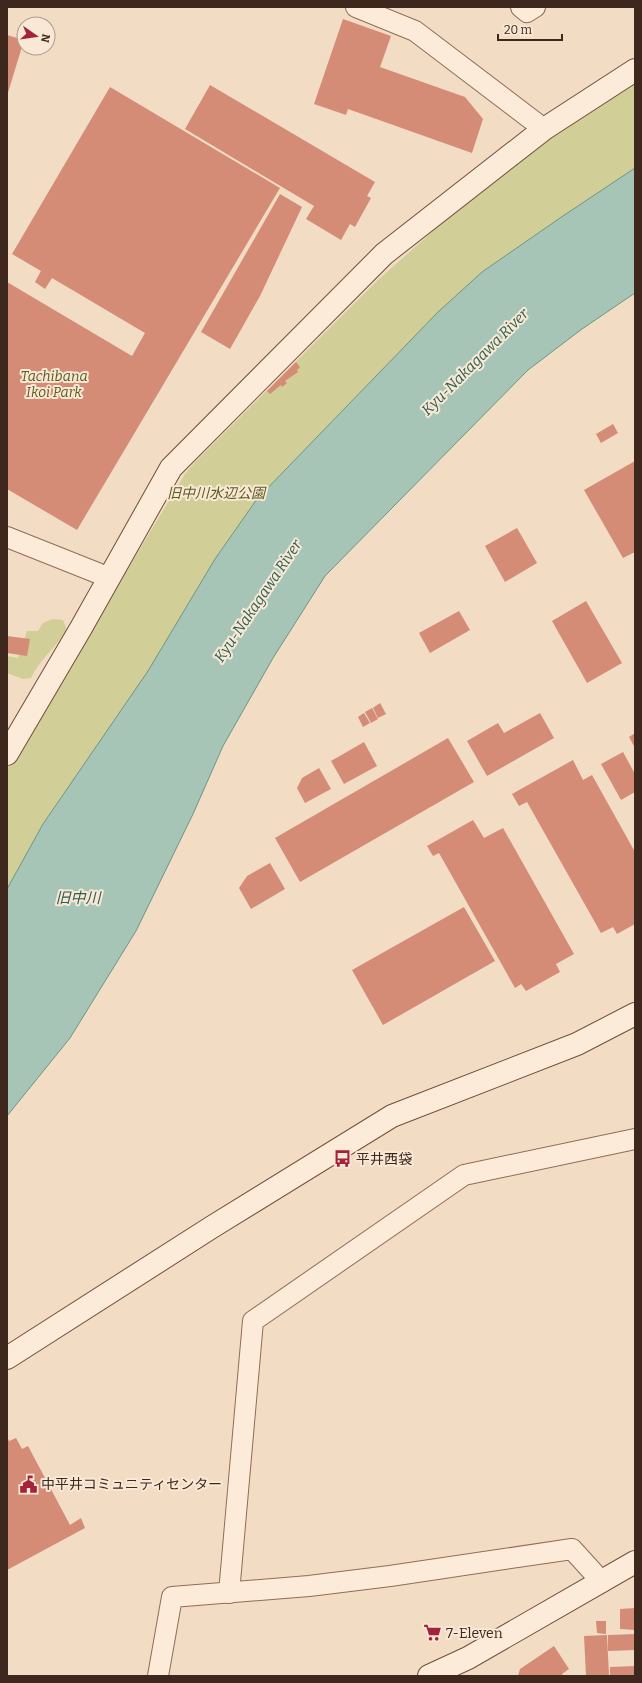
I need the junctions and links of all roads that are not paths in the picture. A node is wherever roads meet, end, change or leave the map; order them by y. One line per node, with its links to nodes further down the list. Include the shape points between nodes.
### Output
1 (356, 7): 5 (street, via 415,31)
2 (521, 7): 3 (street, via 527,12)
3 (535, 7)
4 (635, 70): 5 (street)
5 (544, 129): 7 (street, via 384,254 171,468)
6 (7, 537): 7 (street)
7 (110, 578): 8 (street)
8 (7, 754)
9 (635, 1014): 11 (street, via 577,1044 392,1116)
10 (635, 1139): 14 (street, via 464,1175 253,1321)
11 (7, 1358)
12 (635, 1562): 13 (street)
13 (602, 1582): 14 (street, via 572,1549 390,1576); 16 (street, via 475,1654)
14 (229, 1592): 15 (street, via 172,1597)
15 (158, 1676)
16 (429, 1676)

